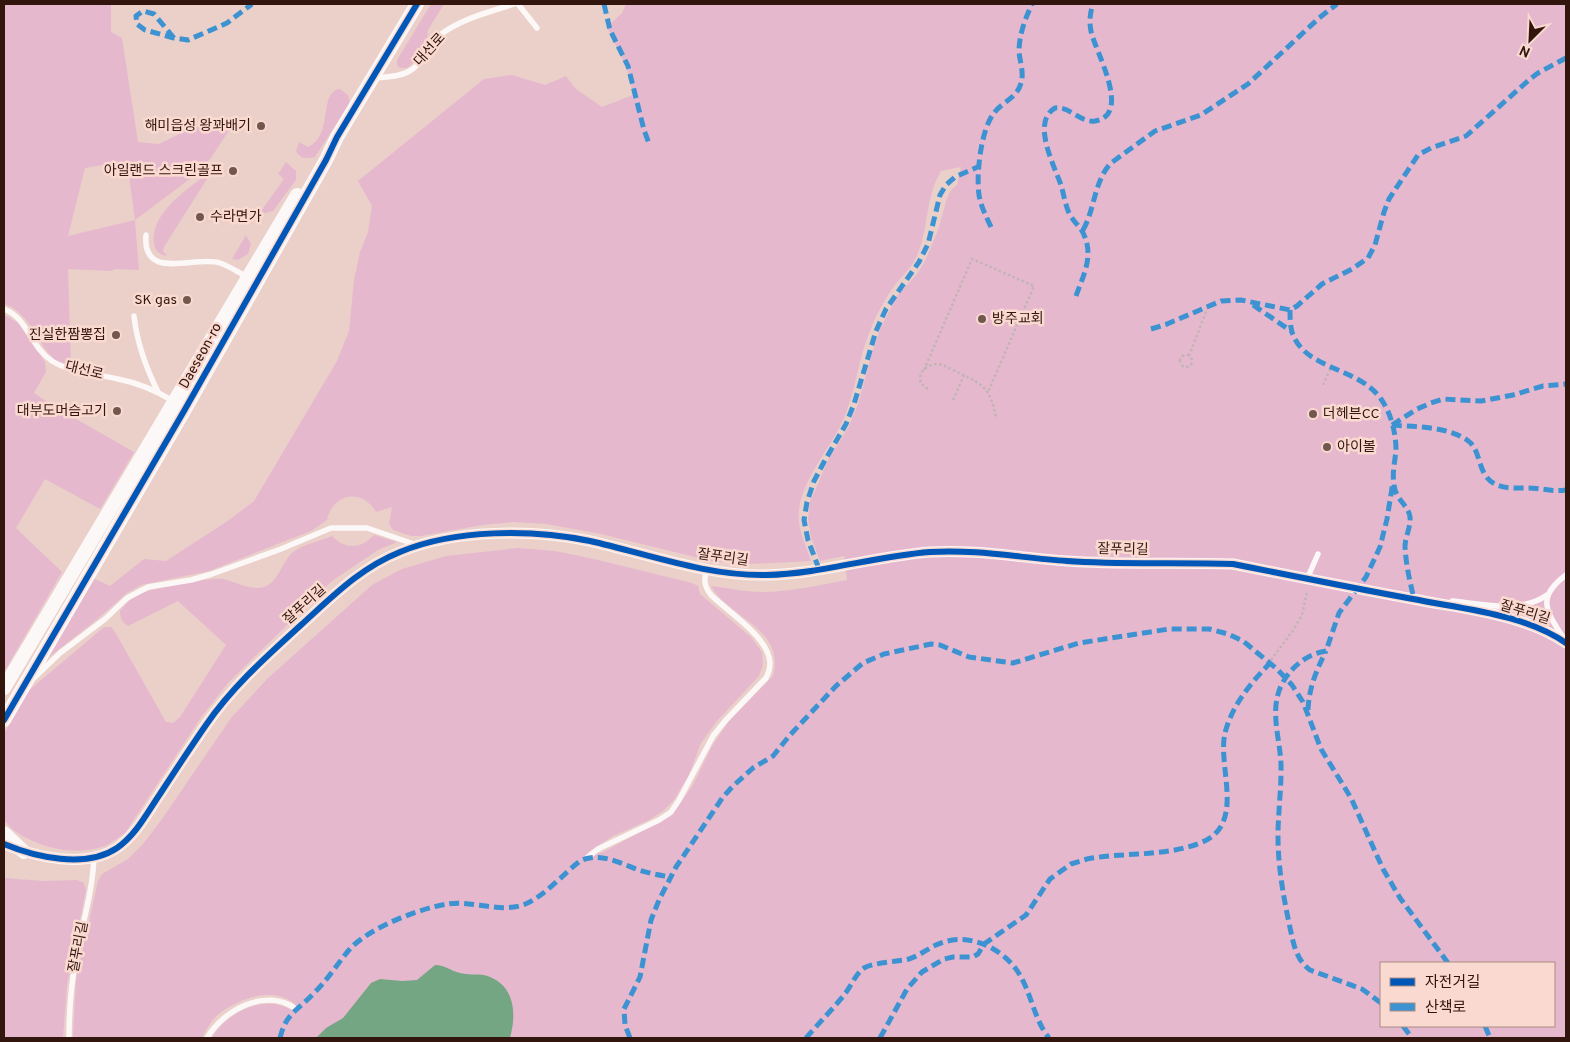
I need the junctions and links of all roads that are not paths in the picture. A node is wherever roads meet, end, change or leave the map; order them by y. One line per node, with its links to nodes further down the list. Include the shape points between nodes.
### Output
1 (418, 4): 5 (street, Daeseon-ro)
2 (514, 4): 5 (lane, 대선로, via 453,27 439,36 418,64 407,72)
3 (518, 4): 4 (lane)
4 (537, 28)
5 (372, 78): 6 (street, Daeseon-ro)
6 (337, 137): 8 (street, Daeseon-ro, via 283,215); 22 (street, Daeseon-ro, via 189,403)
7 (146, 235): 8 (lane, via 146,248 159,262 218,262)
8 (247, 277): 12 (street, Daeseon-ro)
9 (4, 309): 11 (lane, 대선로, via 20,319 53,362)
10 (134, 316): 11 (lane, via 138,342)
11 (158, 392): 12 (lane, 대선로)
12 (175, 402): 21 (street, Daeseon-ro)
13 (419, 545): 15 (street, 잘푸리길, via 473,535 548,534); 22 (lane, via 367,528 331,528 212,574 148,587 128,598 60,653); 28 (street, 잘푸리길, via 380,561 352,579 262,661 207,722 130,836 114,850)
14 (1318, 554): 17 (lane)
15 (706, 570): 17 (street, 잘푸리길, via 775,574 890,556 976,551 1070,562 1233,564); 29 (lane, 잘푸리길, via 704,581 710,595 758,637 768,656 769,671 713,736 671,812)
16 (1566, 575): 18 (lane, 잘푸리길)
17 (1307, 584): 19 (street, 잘푸리길)
18 (1547, 595): 19 (lane, 잘푸리길, via 1514,607 1441,600); 20 (lane, 잘푸리길, via 1549,616)
19 (1426, 602): 20 (street, 잘푸리길, via 1514,620 1540,628)
20 (1566, 643)
21 (4, 688)
22 (20, 693): 23 (street, Daeseon-ro)
23 (4, 720)
24 (4, 833): 27 (street)
25 (4, 844): 27 (street, 잘푸리길)
26 (4, 850): 27 (street)
27 (24, 852): 28 (street, 잘푸리길, via 44,857)
28 (94, 856): 31 (lane, 잘푸리길, via 71,991)
29 (588, 857)
30 (296, 1009): 32 (lane, via 280,1001 244,1005 218,1022)
31 (69, 1038)
32 (207, 1038)

